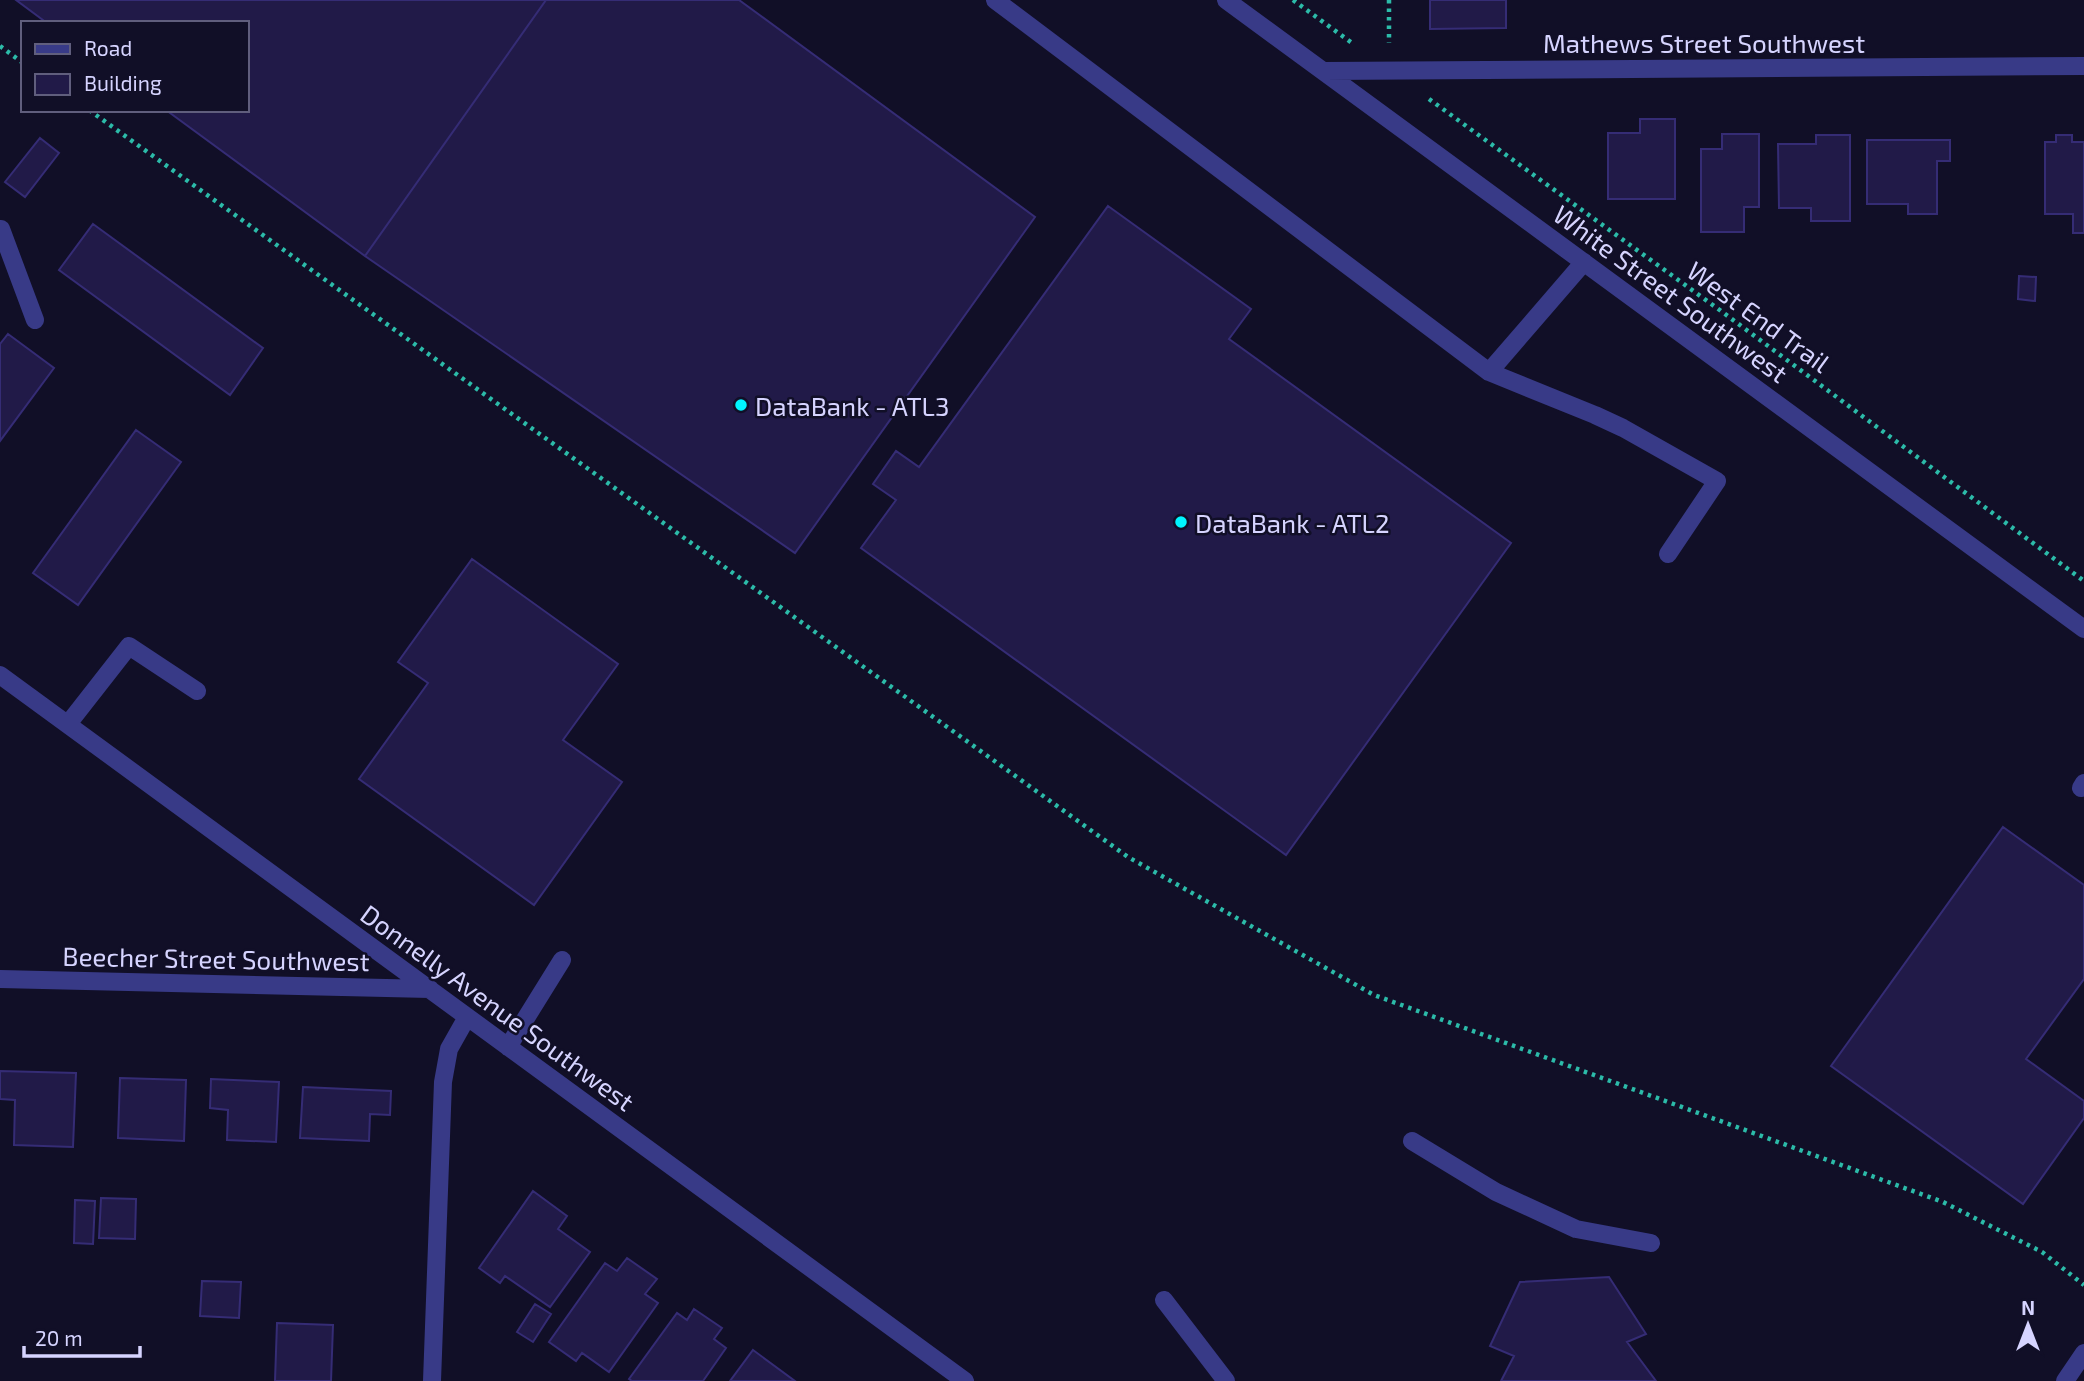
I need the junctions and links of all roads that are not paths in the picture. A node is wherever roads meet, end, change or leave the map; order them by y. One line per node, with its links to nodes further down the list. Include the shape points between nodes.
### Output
1 (995, 0): 8 (street)
2 (1226, 0): 4 (street, White Street Southwest)
3 (2084, 66): 4 (street, Mathews Street Southwest)
4 (1324, 71): 6 (street, White Street Southwest)
5 (1, 229): 7 (street)
6 (1584, 262): 8 (street); 10 (street, White Street Southwest)
7 (35, 320)
8 (1489, 372): 9 (street, via 1623,428 1717,481)
9 (1668, 555)
10 (2084, 629)
11 (0, 675): 13 (street, Donnelly Avenue Southwest)
12 (197, 691): 13 (street, via 129,646)
13 (68, 724): 16 (street, Donnelly Avenue Southwest)
14 (562, 960): 18 (street)
15 (0, 979): 16 (street, Beecher Street Southwest)
16 (430, 989): 17 (street, Donnelly Avenue Southwest)
17 (467, 1017): 18 (street, Donnelly Avenue Southwest); 23 (street, via 449,1049 443,1082)
18 (508, 1047): 24 (street, Donnelly Avenue Southwest)
19 (1412, 1141): 20 (street, via 1496,1192 1576,1229)
20 (1651, 1243)
21 (1164, 1300): 25 (street)
22 (2084, 1353): 26 (street)
23 (432, 1381)
24 (965, 1381)
25 (1226, 1381)
26 (2065, 1381)

